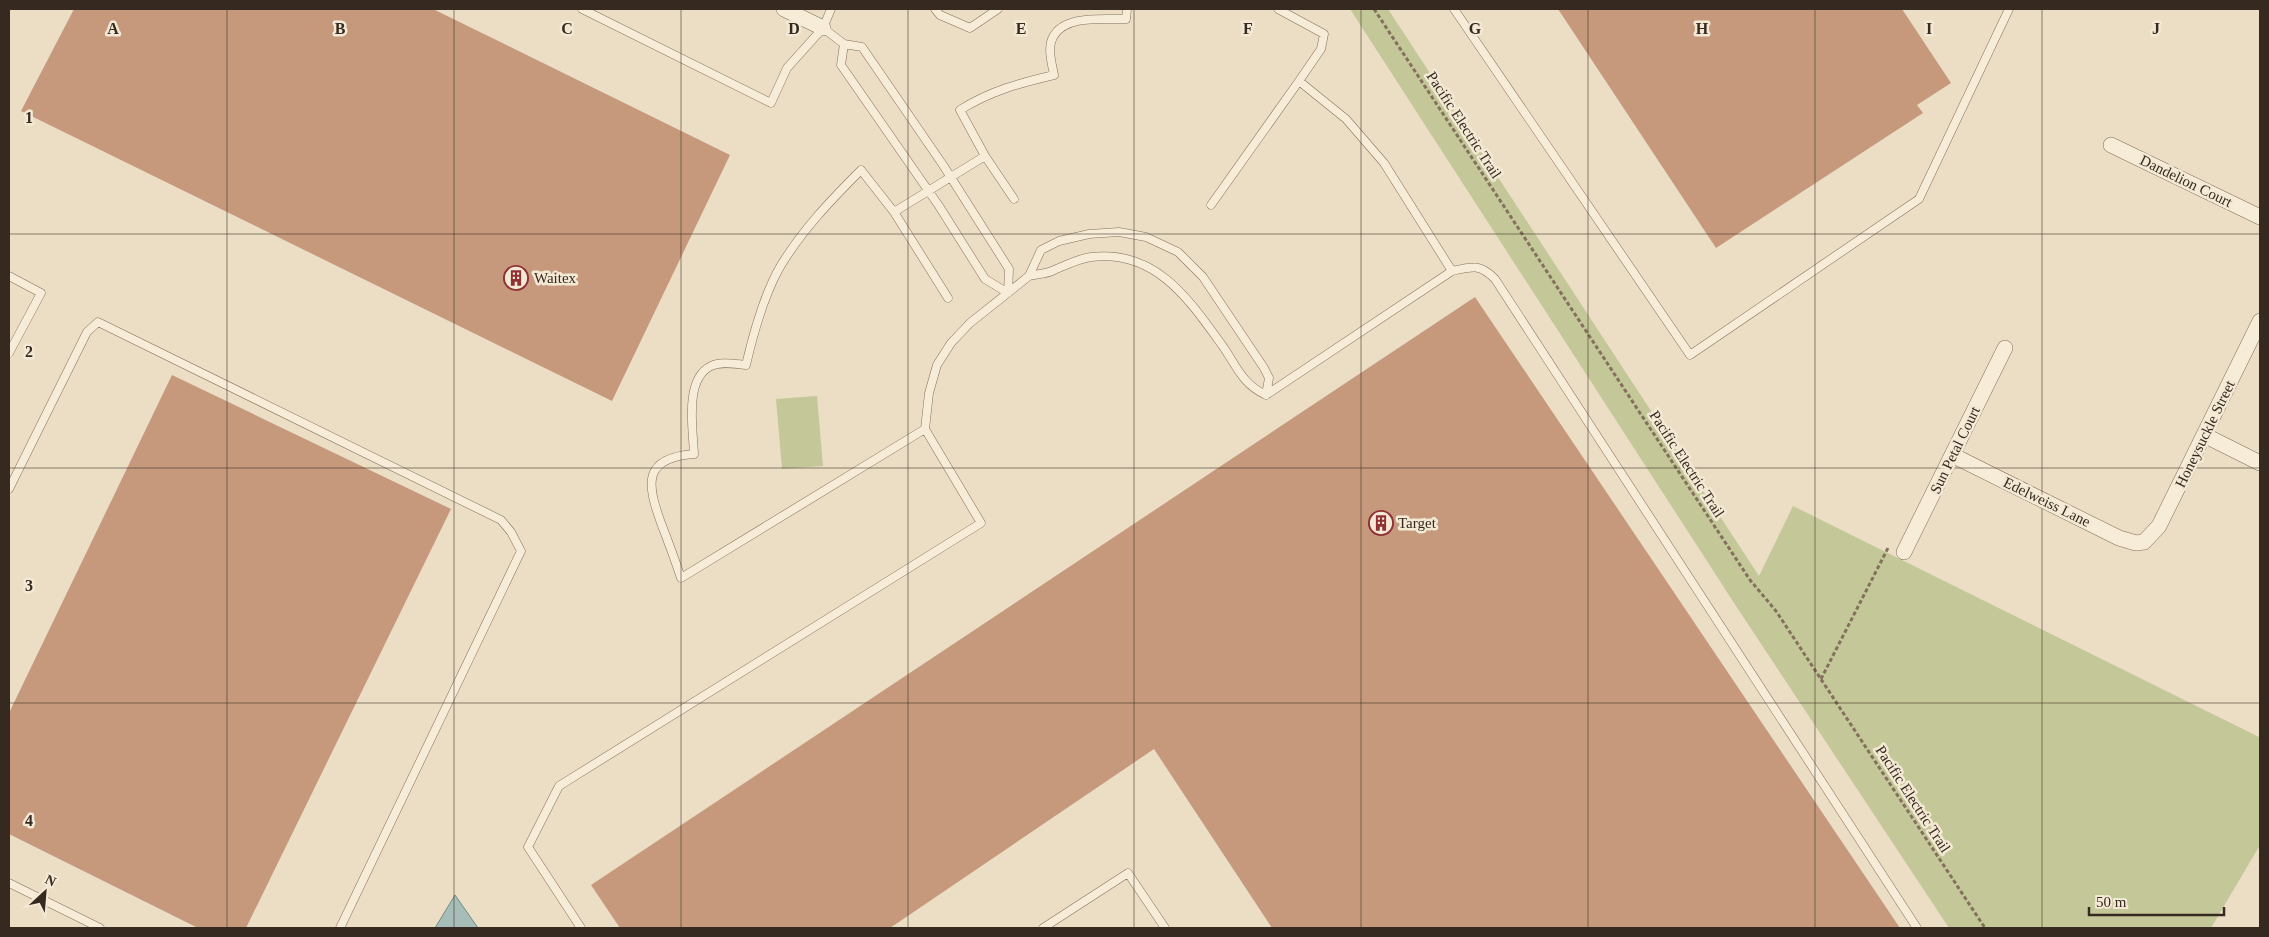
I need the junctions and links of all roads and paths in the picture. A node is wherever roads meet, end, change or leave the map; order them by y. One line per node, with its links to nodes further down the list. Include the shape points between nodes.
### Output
1 (582, 9): 11 (lane, via 771,103 787,68)
2 (784, 9): 11 (street)
3 (831, 9): 11 (lane)
4 (935, 9): 5 (lane, via 940,15 970,28)
5 (998, 9)
6 (1126, 9): 15 (lane, via 1126,19 1079,21 1063,26 1053,37 1050,51 1054,75 1010,86 981,97 960,110)
7 (1278, 9): 13 (lane, via 1324,34 1321,49)
8 (1374, 9): 39 (path, Pacific Electric Trail, via 1750,580 1776,611)
9 (1454, 9): 10 (lane, via 1690,355 1919,199)
10 (2009, 9)
11 (823, 28): 12 (lane)
12 (844, 44): 16 (lane, via 862,47); 17 (lane, via 841,65)
13 (1299, 81): 19 (lane); 22 (lane, via 1346,119 1384,163)
14 (2111, 145): 21 (street, Dandelion Court)
15 (985, 156): 16 (lane); 18 (lane)
16 (950, 177): 17 (lane); 25 (lane, via 1009,269)
17 (928, 192): 20 (lane); 25 (lane, via 985,279)
18 (1014, 199)
19 (1211, 204)
20 (894, 212): 26 (lane); 31 (lane, via 861,170 819,212 780,268 753,334 746,365 728,363 711,366 699,376 692,398 694,454 668,459 657,466 650,478 651,496 681,578)
21 (2260, 218)
22 (1452, 271): 30 (lane); 46 (lane, via 1476,267 1486,270 1495,279)
23 (9, 276): 29 (lane, via 41,293)
24 (1029, 276): 25 (lane); 30 (lane, via 1090,257 1113,257 1142,263 1168,278 1204,321 1250,388); 30 (lane, via 1041,250 1059,241 1088,234 1119,232 1146,238 1178,252 1204,277 1264,368 1269,378)
25 (1008, 293): 31 (lane, via 970,323 951,343 938,365 929,393)
26 (948, 298)
27 (2260, 321): 32 (street, Honeysuckle Street)
28 (2005, 348): 33 (street, Sun Petal Court)
29 (9, 353)
30 (1266, 395)
31 (925, 429): 43 (lane, via 981,523 559,786 528,847)
32 (2204, 435): 34 (street); 36 (street, Honeysuckle Street, via 2159,526)
33 (1952, 455): 36 (street, Edelweiss Lane, via 2119,538); 38 (street, Sun Petal Court)
34 (2260, 463)
35 (9, 489): 42 (lane, via 87,332 98,322 501,520 511,532 522,551)
36 (2144, 542)
37 (1890, 543): 39 (path)
38 (1904, 552)
39 (1821, 679): 47 (path, Pacific Electric Trail)
40 (9, 883): 41 (lane)
41 (100, 928)
42 (340, 928)
43 (581, 928)
44 (1044, 928): 45 (lane, via 1128,873)
45 (1165, 928)
46 (1917, 928)
47 (1985, 928)

